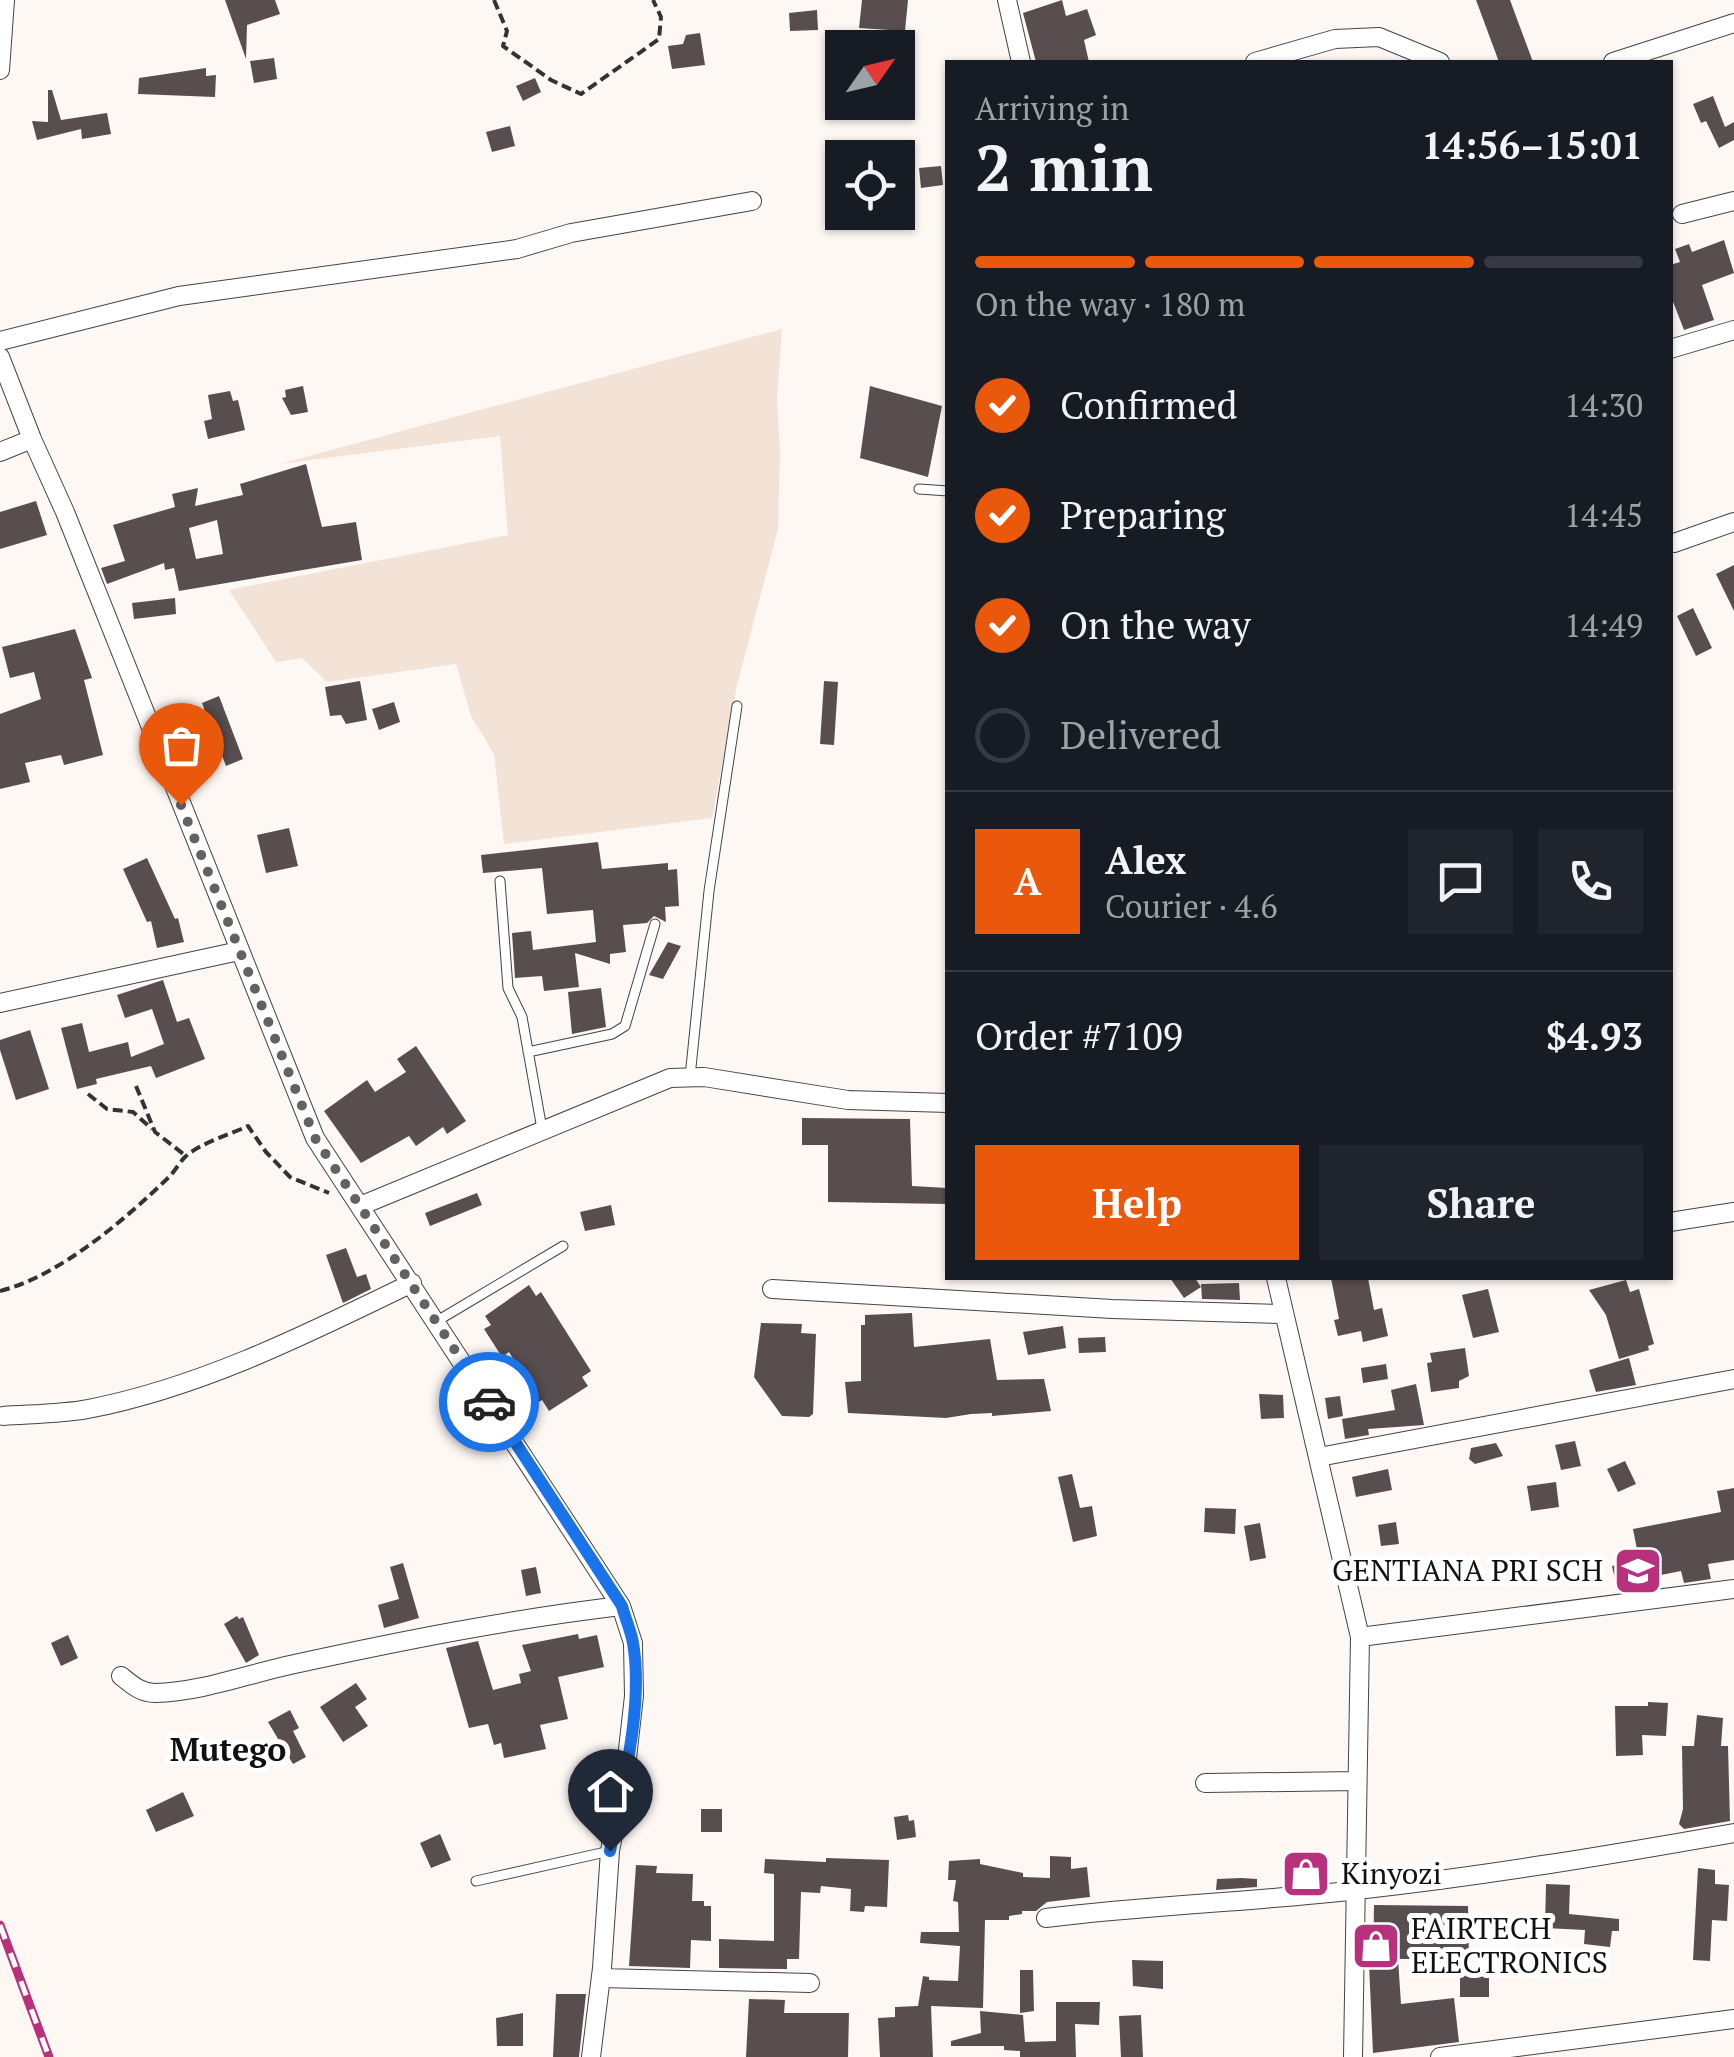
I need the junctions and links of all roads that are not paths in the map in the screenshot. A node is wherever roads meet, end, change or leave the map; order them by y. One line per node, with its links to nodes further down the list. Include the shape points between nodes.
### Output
1 (5, 0): 8 (street)
2 (1007, 0): 4 (street)
3 (1734, 23): 7 (street)
4 (1021, 60)
5 (1262, 60): 6 (street, via 1336,39 1378,37)
6 (1435, 60)
7 (1619, 60)
8 (0, 70)
9 (752, 201): 13 (street, via 517,249 179,296)
10 (1734, 201): 11 (street)
11 (1682, 214)
12 (1734, 330): 14 (street)
13 (0, 341)
14 (1673, 348)
15 (0, 357): 16 (street)
16 (32, 439): 17 (street); 25 (street)
17 (0, 452)
18 (919, 489): 19 (lane)
19 (945, 491)
20 (1734, 522): 21 (street)
21 (1674, 543)
22 (737, 706): 28 (lane)
23 (500, 882): 27 (lane, via 508,988 522,1016)
24 (654, 924): 27 (lane, via 625,1026)
25 (239, 952): 26 (street); 31 (street, via 315,1138)
26 (0, 1003)
27 (528, 1052): 30 (lane)
28 (690, 1077): 29 (street, via 848,1100); 30 (street, via 638,1088)
29 (945, 1103)
30 (542, 1129): 31 (street)
31 (360, 1206): 36 (street)
32 (1734, 1212): 33 (street)
33 (1673, 1222)
34 (563, 1246): 39 (lane)
35 (1276, 1280): 38 (street)
36 (412, 1283): 39 (street); 41 (street, via 309,1333 124,1401)
37 (772, 1289): 38 (street)
38 (1282, 1314): 42 (street)
39 (437, 1321): 44 (street)
40 (1734, 1380): 42 (street)
41 (3, 1416)
42 (1319, 1457): 45 (street)
43 (1734, 1589): 45 (street)
44 (622, 1606): 46 (street, via 525,1617 151,1694); 50 (street, via 633,1643 634,1696)
45 (1360, 1637): 47 (street)
46 (122, 1676)
47 (1357, 1782): 48 (street); 52 (street)
48 (1205, 1783)
49 (1734, 1833): 52 (street, via 1563,1864)
50 (610, 1851): 51 (lane); 54 (street)
51 (476, 1881)
52 (1355, 1890): 53 (street); 58 (street)
53 (1046, 1918)
54 (601, 1978): 55 (street); 57 (street)
55 (810, 1983)
56 (1734, 2019): 59 (street)
57 (592, 2057)
58 (1353, 2057)
59 (1440, 2057)

